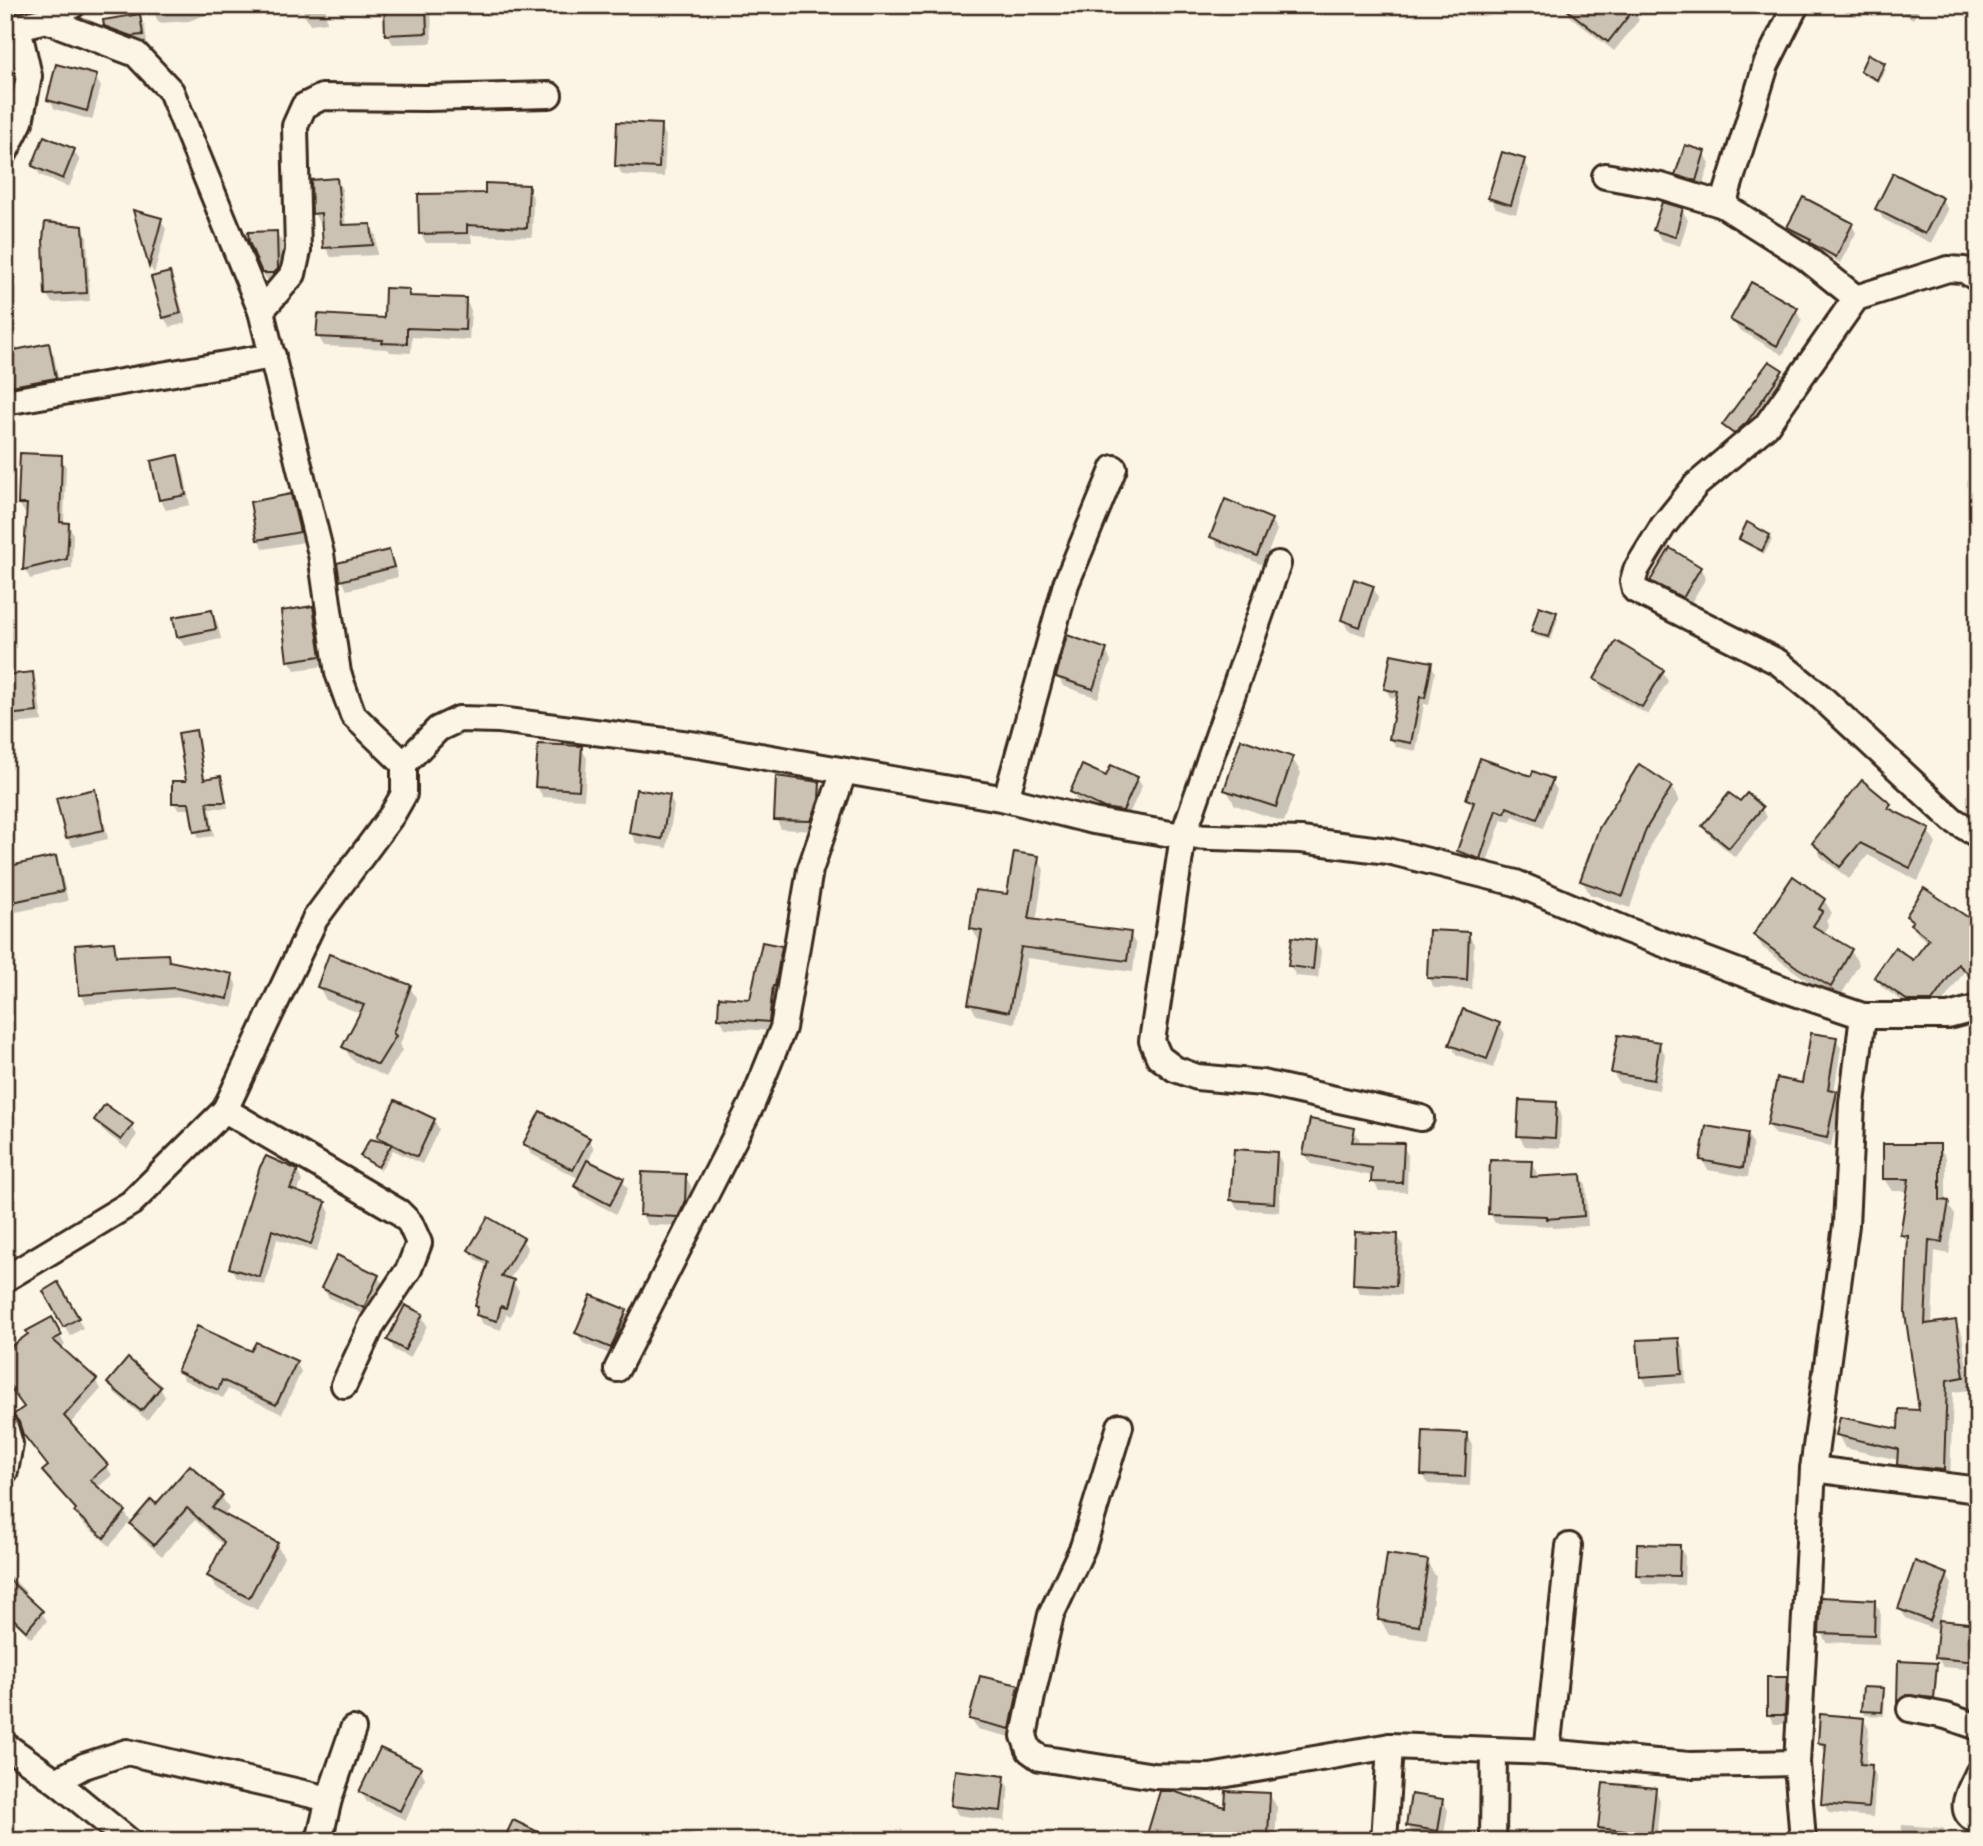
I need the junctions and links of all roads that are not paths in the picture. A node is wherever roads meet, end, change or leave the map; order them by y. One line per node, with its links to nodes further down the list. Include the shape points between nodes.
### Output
1 (72, 5): 3 (street)
2 (1796, 5): 8 (street, via 1766,65)
3 (46, 20): 4 (street); 11 (street, via 136,54 171,91)
4 (12, 26): 6 (street, via 29,76 20,122)
5 (549, 95): 11 (street, via 322,97 304,106 295,126 298,251 293,274)
6 (5, 152)
7 (1605, 176): 8 (street, via 1661,186)
8 (1723, 205): 10 (street, via 1805,257)
9 (1978, 279): 10 (street, via 1964,270 1948,268)
10 (1856, 298): 19 (street, via 1766,426 1696,485 1663,526 1633,581 1636,590 1778,662 1954,820)
11 (261, 311): 12 (street)
12 (273, 356): 13 (street); 16 (street, via 321,554 338,673 354,715)
13 (5, 402)
14 (1114, 468): 18 (street, via 1066,584)
15 (1278, 564): 20 (street)
16 (404, 764): 17 (street, via 438,729 458,719 697,745); 23 (street, via 404,794 315,919)
17 (844, 771): 18 (street); 26 (street, via 810,870 783,1028 752,1104)
18 (1006, 799): 20 (street, via 1093,821)
19 (1978, 835)
20 (1183, 836): 22 (street, via 1301,840 1388,851 1516,883 1624,929); 24 (street, via 1153,1041 1159,1057 1197,1077 1262,1083)
21 (1978, 1008): 22 (street, via 1948,1016)
22 (1863, 1016): 30 (street, via 1852,1103 1846,1225)
23 (225, 1110): 25 (street, via 131,1203); 27 (street, via 399,1212 410,1223 418,1243 409,1269 373,1323)
24 (1421, 1118)
25 (5, 1279)
26 (617, 1369)
27 (344, 1385)
28 (1120, 1426): 38 (street, via 1083,1547 1051,1615 1024,1736 1029,1749 1040,1758 1154,1776 1210,1777)
29 (5, 1427): 31 (street, via 10,1444)
30 (1813, 1469): 32 (street); 41 (street)
31 (5, 1471)
32 (1978, 1490)
33 (1569, 1546): 40 (street)
34 (1910, 1709): 35 (street)
35 (1978, 1727)
36 (353, 1729): 44 (street)
37 (5, 1745): 43 (street)
38 (1390, 1746): 39 (street); 48 (street)
39 (1494, 1751): 40 (street); 49 (street)
40 (1547, 1752): 41 (street, via 1689,1765)
41 (1797, 1763): 50 (street)
42 (1978, 1773): 45 (street, via 1965,1812)
43 (56, 1781): 44 (street, via 127,1752); 46 (street)
44 (329, 1800): 47 (street)
45 (1978, 1821)
46 (130, 1841)
47 (316, 1841)
48 (1384, 1841)
49 (1493, 1841)
50 (1803, 1841)

